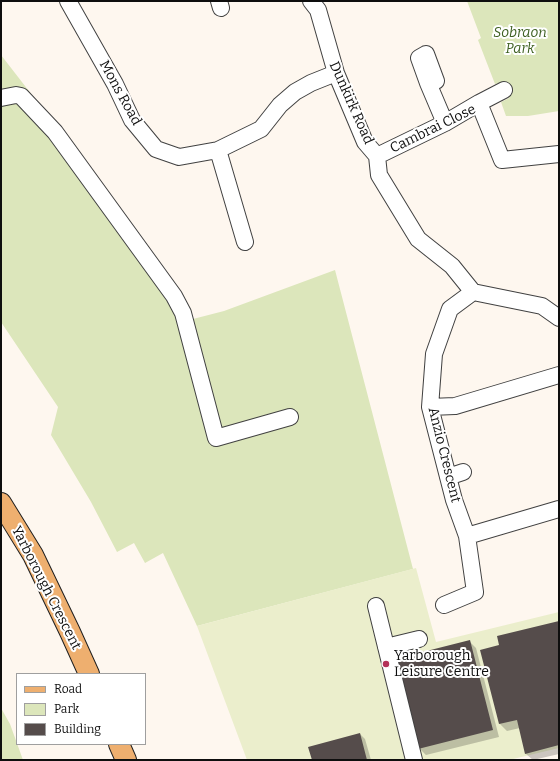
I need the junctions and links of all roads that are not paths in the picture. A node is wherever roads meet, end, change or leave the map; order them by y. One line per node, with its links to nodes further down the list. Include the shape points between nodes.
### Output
1 (68, 1): 9 (street, Mons Road, via 115,84 132,120 156,149 179,156)
2 (311, 1): 3 (street, Dunkirk Road, via 318,10)
3 (336, 73): 9 (street, Mons Road, via 311,82 295,92 261,129); 11 (street, Dunkirk Road, via 365,142)
4 (428, 83): 8 (street)
5 (504, 90): 7 (street)
6 (1, 98): 17 (street, via 21,96 55,132 174,296 185,320 216,438)
7 (479, 103): 8 (street, Cambrai Close); 10 (street, Cambrai Close, via 502,160)
8 (445, 123): 11 (street, Cambrai Close)
9 (218, 150): 12 (street)
10 (559, 154)
11 (377, 156): 13 (street, Dunkirk Road, via 379,176 418,239 452,266)
12 (245, 242)
13 (473, 292): 14 (street, via 542,306); 16 (street, Anzio Crescent, via 450,309 434,354)
14 (559, 318)
15 (559, 375): 16 (street, via 455,406)
16 (430, 407): 20 (street, Anzio Crescent, via 456,475)
17 (290, 417)
18 (1, 503): 25 (main road, Yarborough Crescent, via 33,555)
19 (559, 511): 20 (street)
20 (467, 536): 21 (street, Anzio Crescent, via 475,592)
21 (444, 605)
22 (376, 606): 24 (street)
23 (419, 639): 24 (street)
24 (386, 647): 28 (street)
25 (89, 673)
26 (119, 745): 27 (main road)
27 (126, 760)
28 (414, 760)

